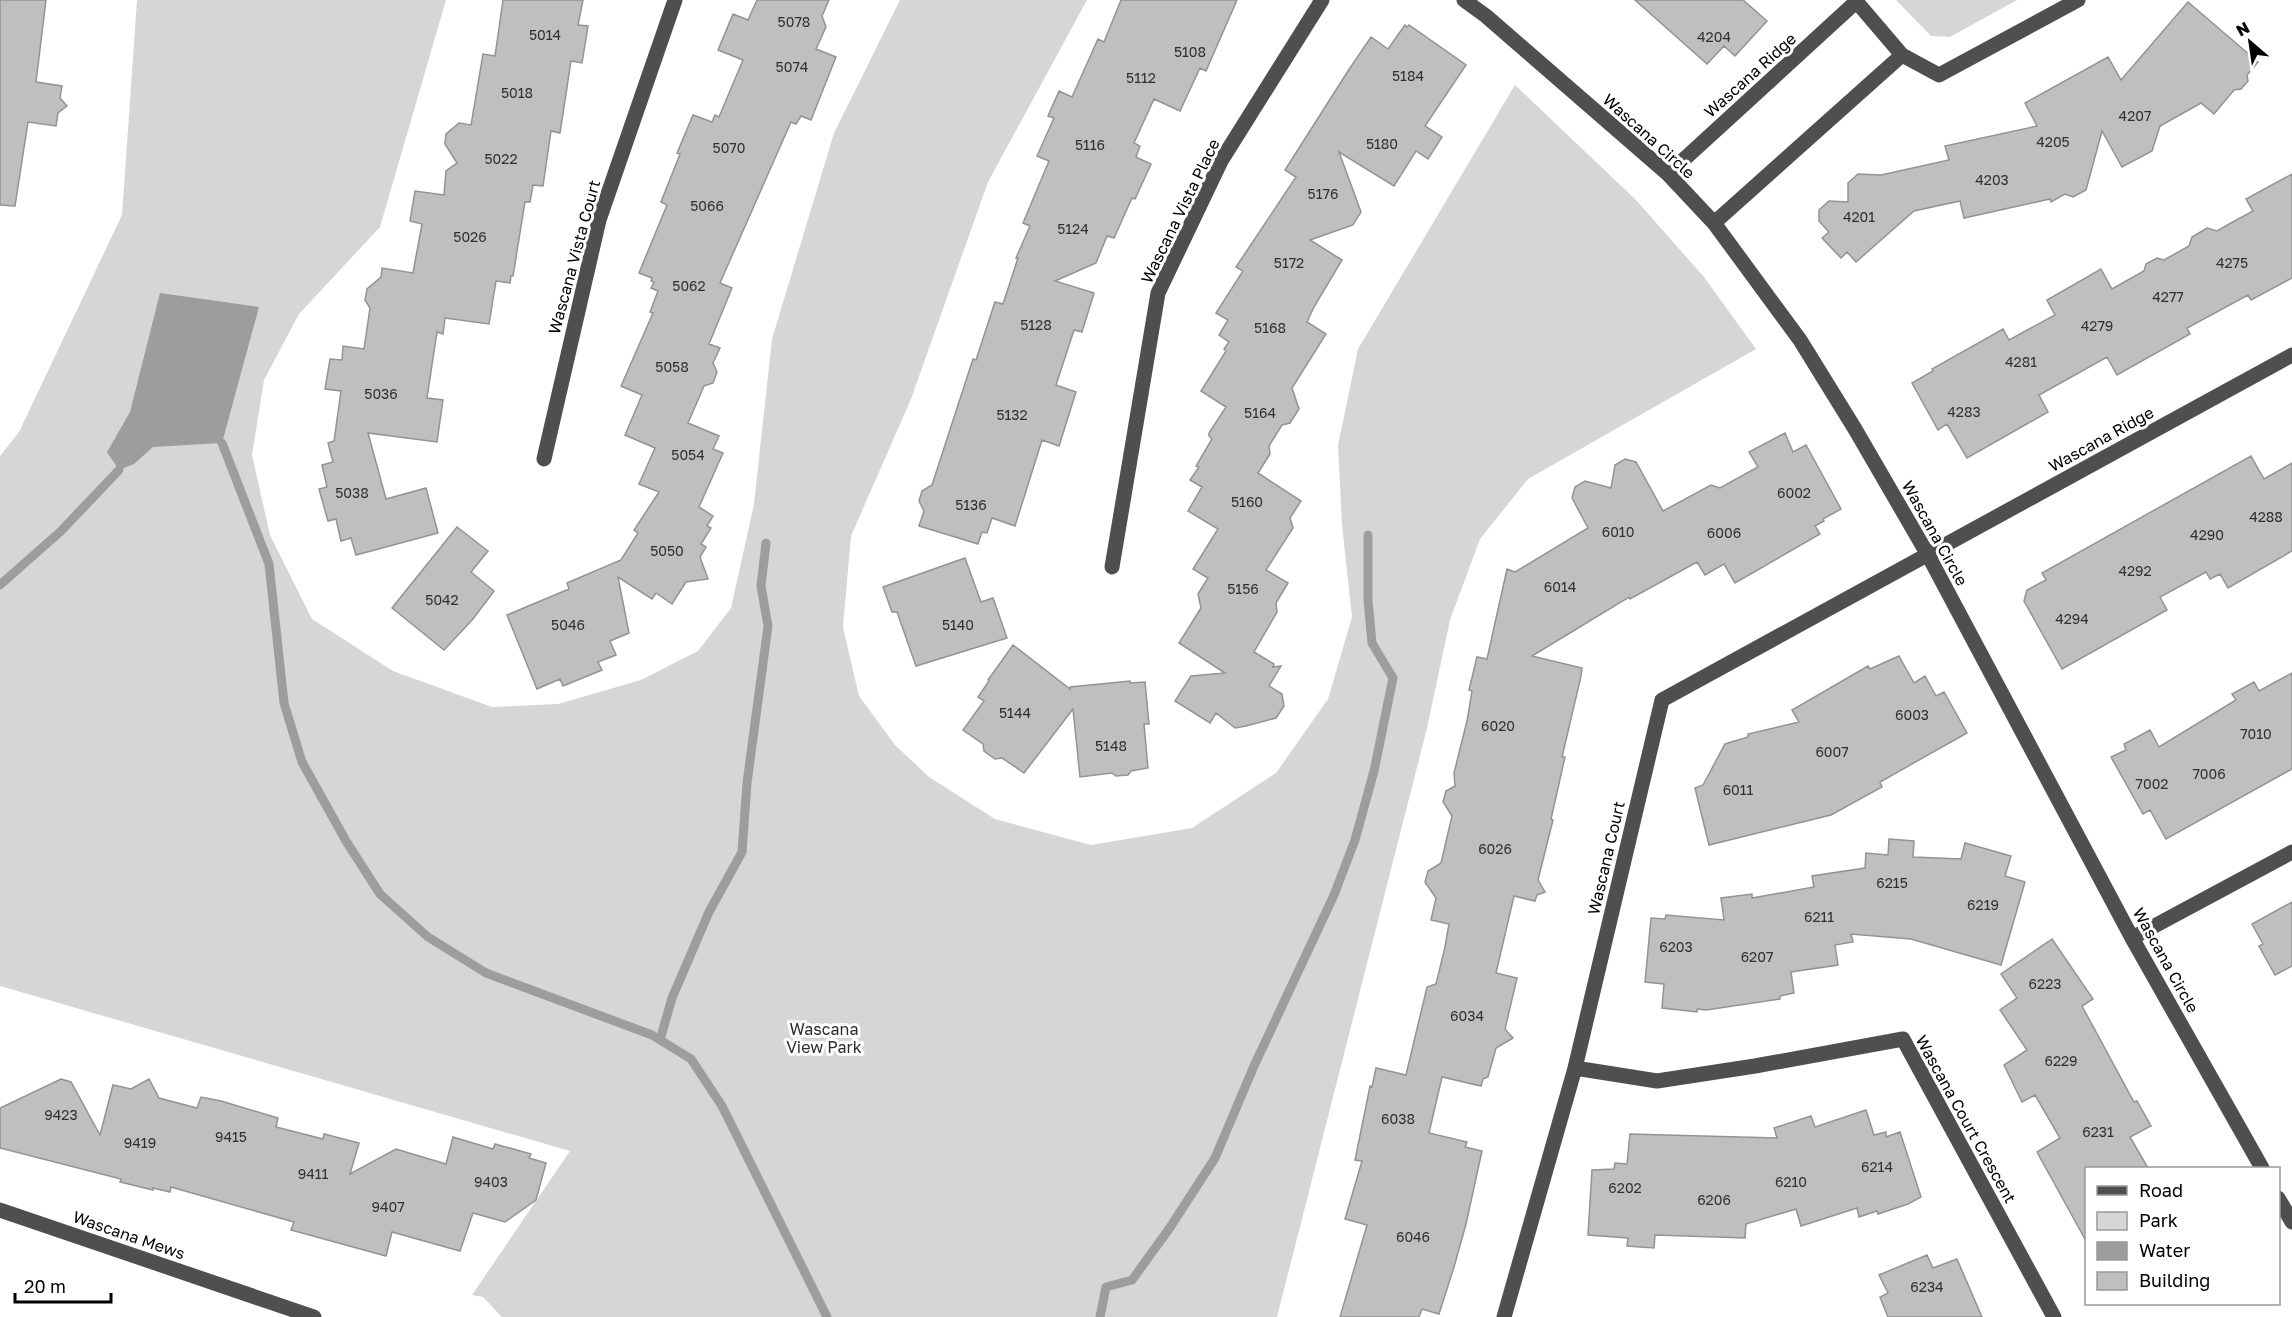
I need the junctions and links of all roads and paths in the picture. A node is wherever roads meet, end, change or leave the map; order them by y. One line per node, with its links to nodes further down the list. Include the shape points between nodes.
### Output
1 (675, 0): 10 (street, Wascana Vista Court, via 599,220)
2 (1322, 0): 12 (street, Wascana Vista Place, via 1221,161 1158,293)
3 (1464, 0): 7 (street, Wascana Circle)
4 (2078, 0): 6 (street, Wascana Ridge, via 1939,75)
5 (1856, 1): 6 (street, Wascana Ridge); 7 (street, Wascana Ridge)
6 (1902, 55): 8 (street)
7 (1668, 174): 8 (street, Wascana Circle)
8 (1714, 223): 11 (street, Wascana Circle, via 1800,340)
9 (2292, 355): 11 (street, Wascana Ridge)
10 (544, 459)
11 (1928, 555): 14 (street, Wascana Circle); 15 (street, Wascana Court, via 1662,700)
12 (1112, 567)
13 (2292, 852): 14 (street)
14 (2132, 938): 16 (street, Wascana Circle)
15 (1575, 1068): 21 (street, Wascana Court); 22 (street, Wascana Court Crescent, via 1657,1081 1903,1039)
16 (2261, 1167)
17 (2280, 1201): 19 (street)
18 (0, 1210): 20 (street, Wascana Mews)
19 (2292, 1222)
20 (314, 1317)
21 (1504, 1317)
22 (2054, 1317)

